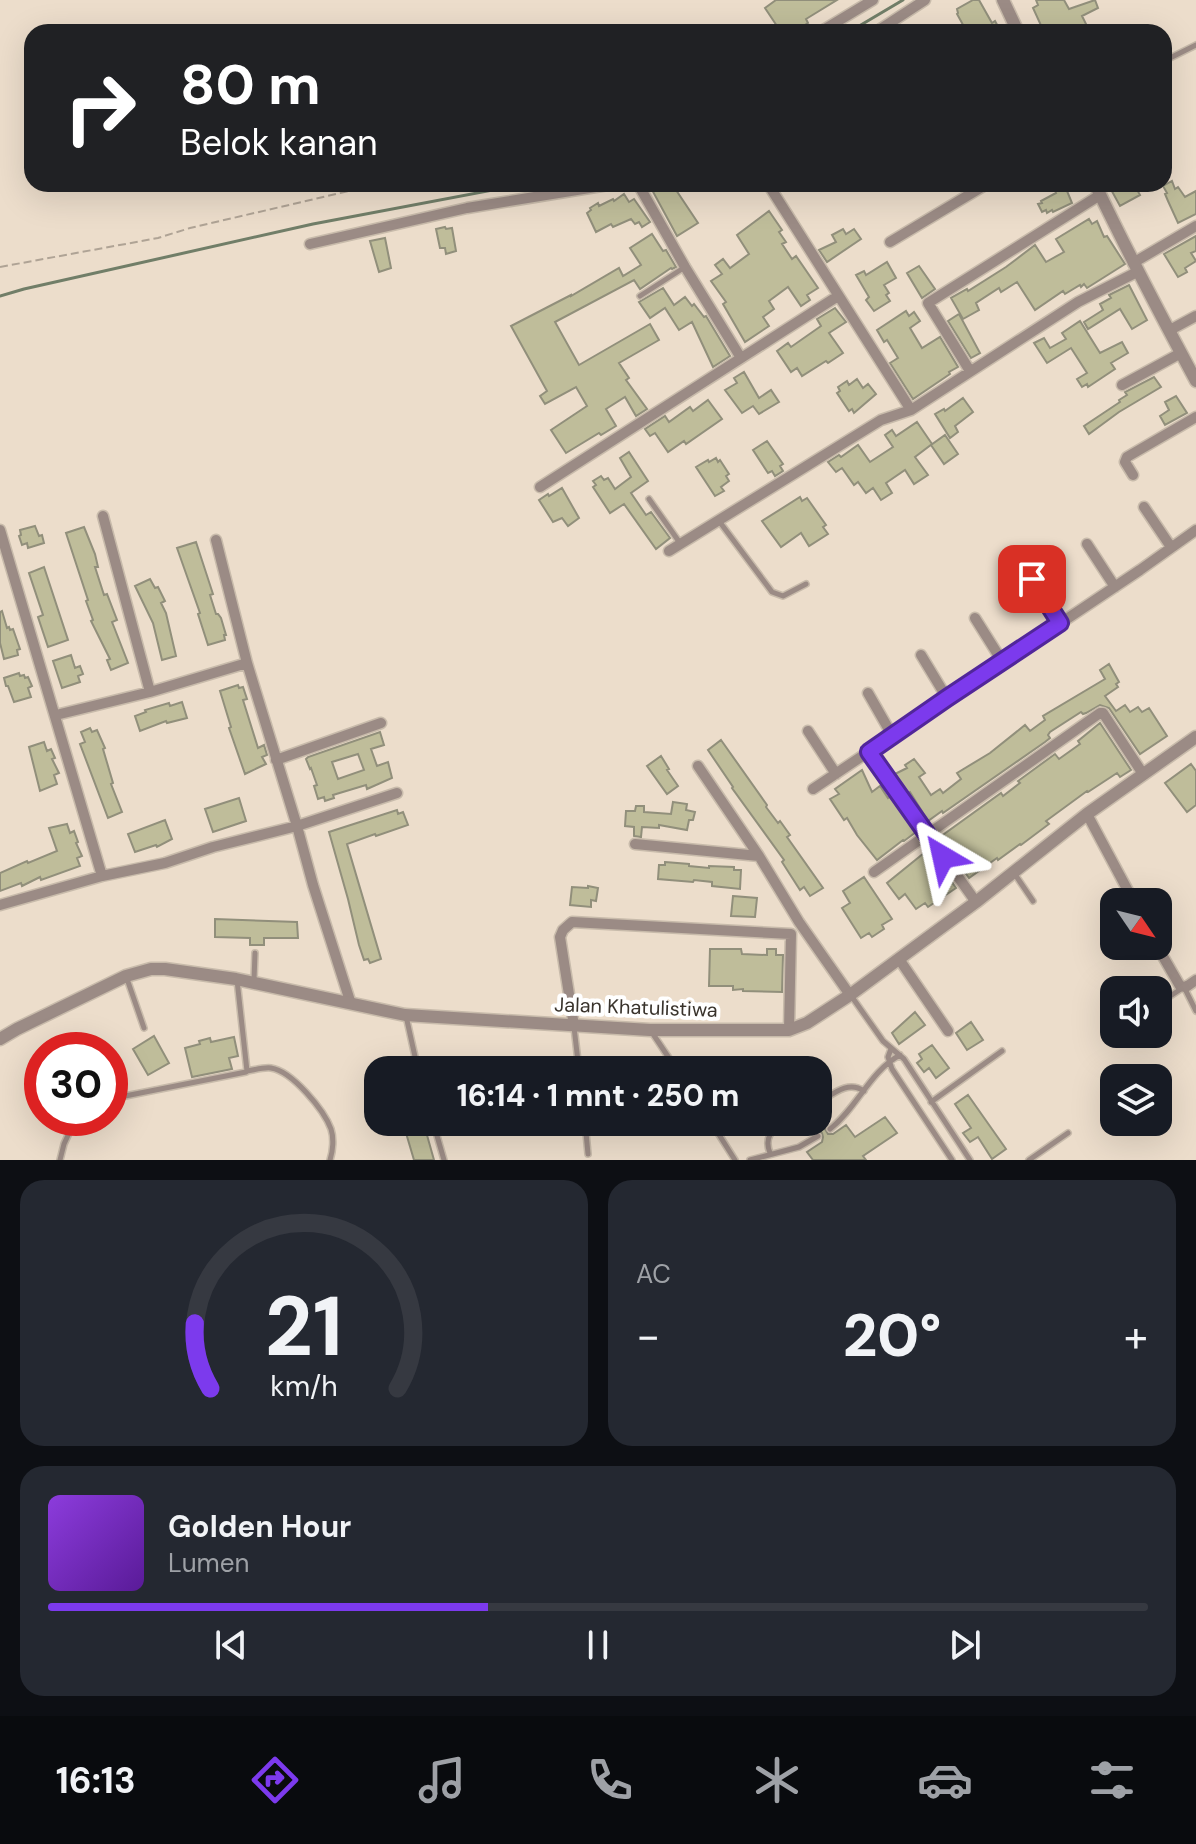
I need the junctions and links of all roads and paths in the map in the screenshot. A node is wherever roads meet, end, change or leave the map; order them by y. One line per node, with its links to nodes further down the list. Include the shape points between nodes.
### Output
1 (873, 0): 4 (street)
2 (925, 0): 5 (street)
3 (1003, 0): 6 (street)
4 (833, 24)
5 (888, 24)
6 (1014, 24)
7 (1196, 45): 8 (lane)
8 (1172, 57)
9 (346, 192): 19 (path, via 158,238)
10 (565, 192): 18 (street)
11 (643, 192): 20 (street)
12 (773, 192): 23 (street)
13 (974, 192): 17 (street)
14 (1094, 192): 28 (street, via 928,303)
15 (1098, 192): 21 (street)
16 (1196, 226): 21 (street)
17 (890, 242)
18 (310, 244)
19 (0, 267)
20 (685, 267): 22 (lane); 27 (street)
21 (1135, 267): 25 (street); 28 (street)
22 (640, 296)
23 (838, 296): 27 (street); 31 (street)
24 (1196, 316): 25 (street)
25 (1170, 330): 26 (street)
26 (1181, 353): 29 (street); 30 (street)
27 (741, 358): 34 (street)
28 (970, 371): 31 (street)
29 (1196, 381)
30 (1122, 385)
31 (911, 410): 38 (street, via 881,420)
32 (1196, 417): 33 (street, via 1127,457)
33 (1133, 475)
34 (540, 487)
35 (649, 499): 42 (lane)
36 (1144, 507): 44 (street)
37 (103, 516): 54 (street)
38 (719, 520): 42 (street); 47 (lane, via 772,592 783,596)
39 (0, 530): 57 (street)
40 (1196, 530): 44 (street)
41 (216, 540): 53 (street)
42 (681, 544): 45 (street)
43 (1087, 544): 48 (street)
44 (1171, 547): 48 (street)
45 (669, 551)
46 (1032, 579): 50 (street)
47 (806, 584)
48 (1115, 587): 50 (street)
49 (975, 618): 52 (street)
50 (1060, 623): 52 (street)
51 (921, 655): 56 (street)
52 (1002, 661): 56 (street)
53 (247, 663): 54 (street); 63 (street)
54 (150, 692): 57 (street)
55 (868, 693): 60 (street)
56 (947, 698): 60 (street)
57 (56, 715): 76 (street)
58 (381, 723): 63 (street)
59 (808, 731): 65 (street)
60 (892, 735): 62 (street)
61 (1196, 737): 66 (street, Jalan Khatulistiwa)
62 (869, 752): 65 (street); 71 (street)
63 (276, 760): 70 (street)
64 (698, 766): 73 (street)
65 (836, 774): 67 (street)
66 (1143, 774): 69 (street, Jalan Khatulistiwa); 71 (street, via 1100,713)
67 (813, 789)
68 (397, 793): 70 (street)
69 (1087, 814): 75 (street, Jalan Khatulistiwa); 77 (street)
70 (297, 826): 76 (street); 93 (street)
71 (927, 834): 74 (street); 79 (street)
72 (635, 844): 73 (street)
73 (759, 856): 81 (street)
74 (874, 872)
75 (1014, 872): 78 (lane); 79 (street, Jalan Khatulistiwa)
76 (102, 876): 80 (street)
77 (1127, 888)
78 (1033, 901)
79 (976, 902): 84 (street, Jalan Khatulistiwa)
80 (0, 905)
81 (799, 922): 82 (street); 91 (street)
82 (791, 934): 96 (street, via 572,922 560,937); 99 (street)
83 (255, 953): 89 (lane)
84 (899, 959): 91 (street, Jalan Khatulistiwa); 100 (street)
85 (1165, 960): 90 (street)
86 (126, 976): 87 (street, Jalan Khatulistiwa, via 165,969); 97 (lane); 101 (street, Jalan Khatulistiwa)
87 (236, 979): 89 (street, Jalan Khatulistiwa); 109 (lane)
88 (1196, 980): 90 (street)
89 (254, 982): 93 (street, Jalan Khatulistiwa)
90 (1184, 987): 92 (lane); 94 (lane)
91 (850, 995): 99 (street, Jalan Khatulistiwa); 102 (lane)
92 (1172, 995)
93 (351, 1004): 95 (street, Jalan Khatulistiwa)
94 (1196, 1011)
95 (405, 1015): 96 (street, Jalan Khatulistiwa); 105 (lane)
96 (574, 1026): 98 (street, Jalan Khatulistiwa); 106 (lane)
97 (144, 1028)
98 (650, 1030): 99 (street, Jalan Khatulistiwa); 107 (lane)
99 (789, 1030)
100 (948, 1031)
101 (0, 1039)
102 (891, 1049): 104 (lane); 108 (lane)
103 (1002, 1051): 113 (lane)
104 (900, 1055): 108 (lane); 113 (lane)
105 (415, 1056)
106 (577, 1056)
107 (668, 1056)
108 (888, 1061): 110 (lane); 129 (lane)
109 (247, 1071): 111 (lane); 125 (lane, via 272,1067 308,1095 332,1131)
110 (864, 1091): 112 (lane, via 854,1086); 114 (lane)
111 (128, 1095)
112 (832, 1095)
113 (931, 1102): 130 (lane)
114 (832, 1127)
115 (1068, 1133): 131 (lane)
116 (68, 1136): 124 (lane)
117 (437, 1136): 126 (lane)
118 (586, 1136): 123 (lane)
119 (720, 1136): 127 (lane)
120 (768, 1136): 122 (lane)
121 (818, 1136): 122 (lane, via 799,1147)
122 (770, 1153): 128 (lane)
123 (588, 1154)
124 (60, 1160)
125 (330, 1160)
126 (444, 1160)
127 (735, 1160)
128 (750, 1160)
129 (952, 1160)
130 (970, 1160)
131 (1029, 1160)

